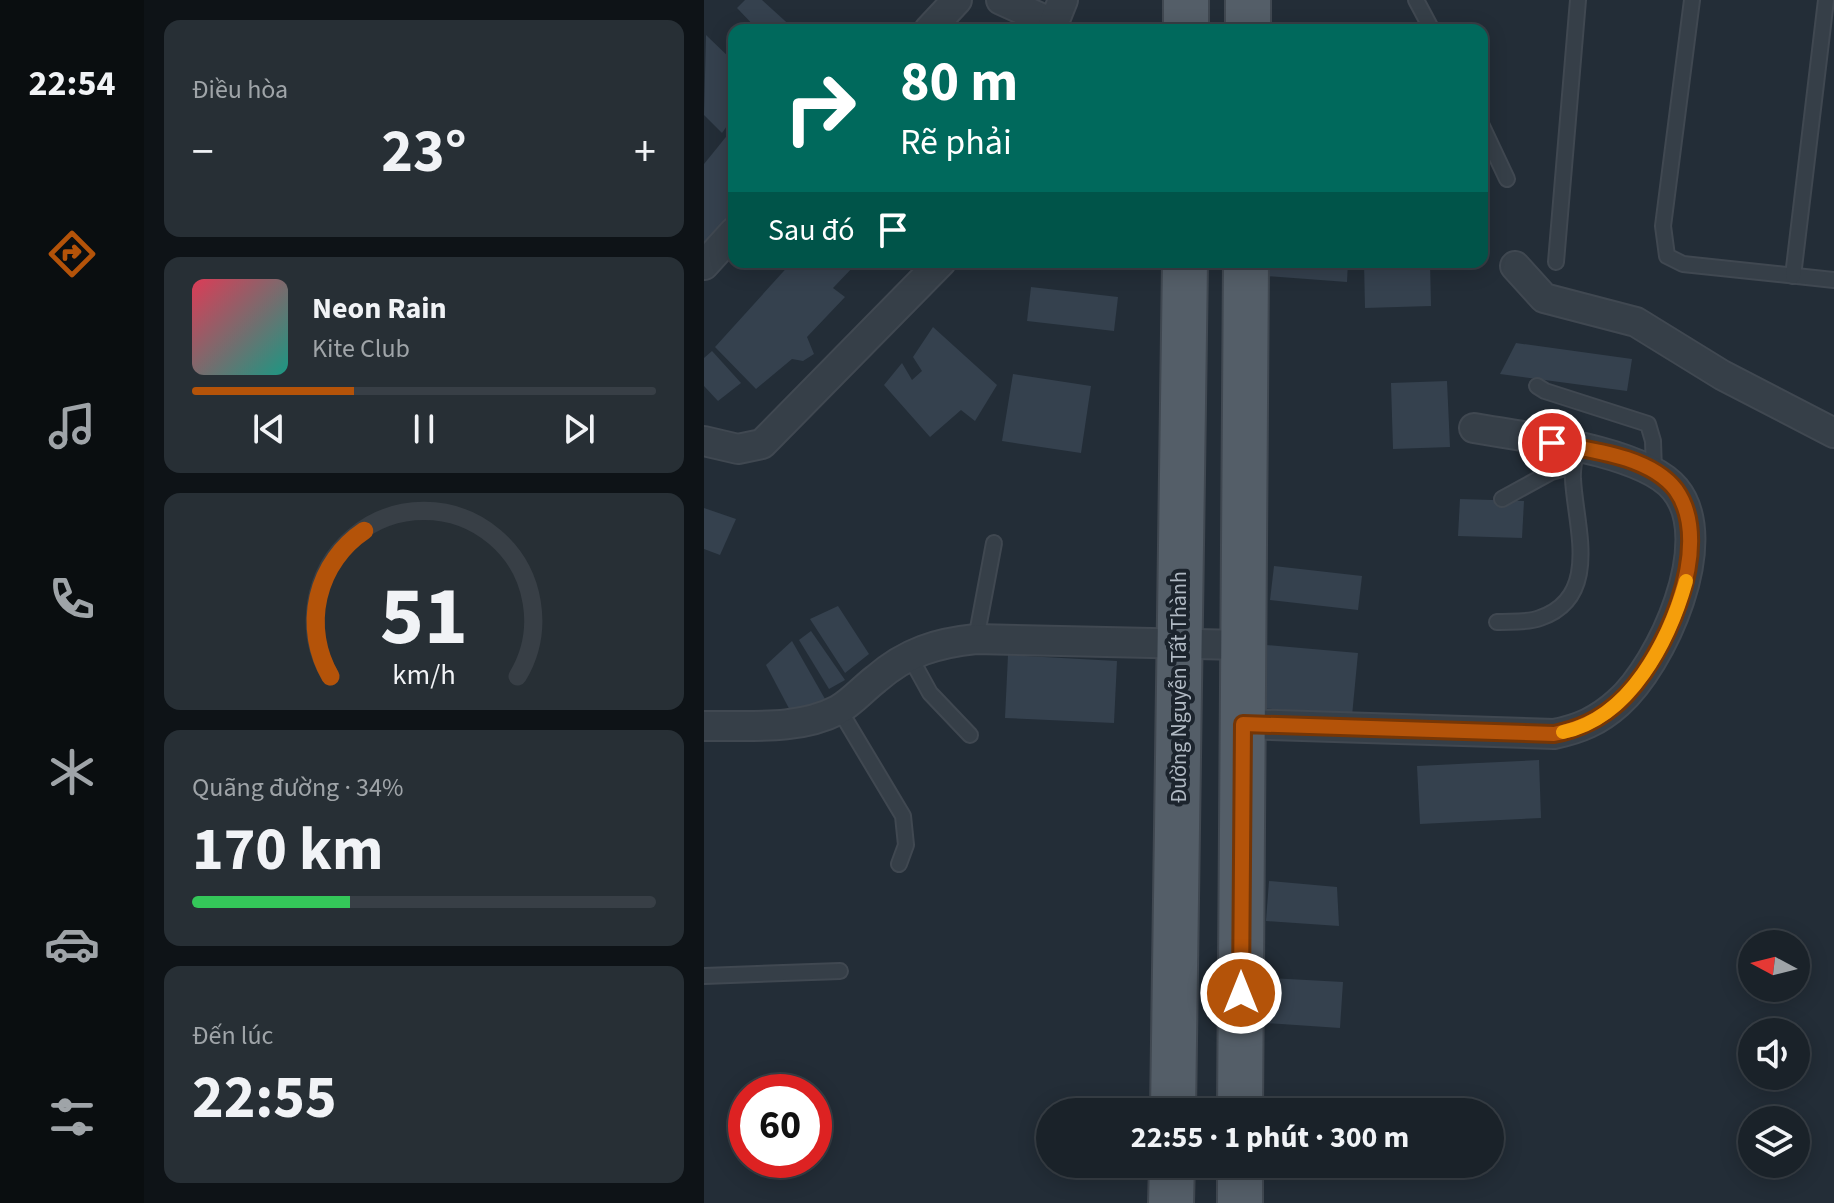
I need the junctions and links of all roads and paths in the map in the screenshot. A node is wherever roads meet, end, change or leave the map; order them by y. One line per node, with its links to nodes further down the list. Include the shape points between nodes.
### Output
1 (957, 0): 10 (street)
2 (1001, 0): 9 (street)
3 (1186, 0): 11 (main road)
4 (1248, 0): 12 (main road)
5 (1416, 0): 13 (lane)
6 (1578, 0): 17 (lane)
7 (1692, 0): 23 (lane, via 1663,226 1667,256 1683,264)
8 (1826, 0): 23 (lane)
9 (1055, 18)
10 (935, 24)
11 (1186, 24)
12 (1248, 24)
13 (1429, 24)
14 (1488, 139): 15 (lane)
15 (1507, 179)
16 (728, 239): 18 (street)
17 (1556, 262)
18 (704, 265)
19 (1515, 266): 27 (street, via 1544,298 1636,322 1722,375)
20 (935, 268): 28 (street, via 762,444 738,449)
21 (1185, 268): 35 (main road, Đường Nguyễn Tất Thành)
22 (1246, 268): 36 (main road)
23 (1793, 276): 24 (lane)
24 (1834, 280)
25 (1537, 386): 30 (lane, via 1648,424)
26 (1474, 428): 29 (street)
27 (1834, 433)
28 (704, 441)
29 (1575, 457): 30 (street); 31 (lane); 33 (lane, via 1582,551 1572,592 1558,609 1538,619)
30 (1654, 471): 39 (street, via 1675,489 1683,505 1691,551 1686,584 1647,668 1596,720 1554,734)
31 (1502, 499)
32 (994, 543): 34 (lane)
33 (1497, 622)
34 (976, 639): 35 (street); 37 (street, via 944,642)
35 (1177, 644): 36 (street); 45 (main road, Đường Nguyễn Tất Thành)
36 (1242, 645): 39 (main road)
37 (909, 655): 38 (street); 41 (lane, via 930,693)
38 (839, 709): 40 (street, via 785,724); 42 (lane, via 903,816 906,845)
39 (1243, 724): 46 (main road)
40 (704, 726)
41 (970, 735)
42 (899, 864)
43 (840, 971): 44 (lane)
44 (704, 976)
45 (1173, 1098)
46 (1240, 1098)
47 (1172, 1178): 49 (main road)
48 (1240, 1178): 50 (main road)
49 (1171, 1203)
50 (1240, 1203)

